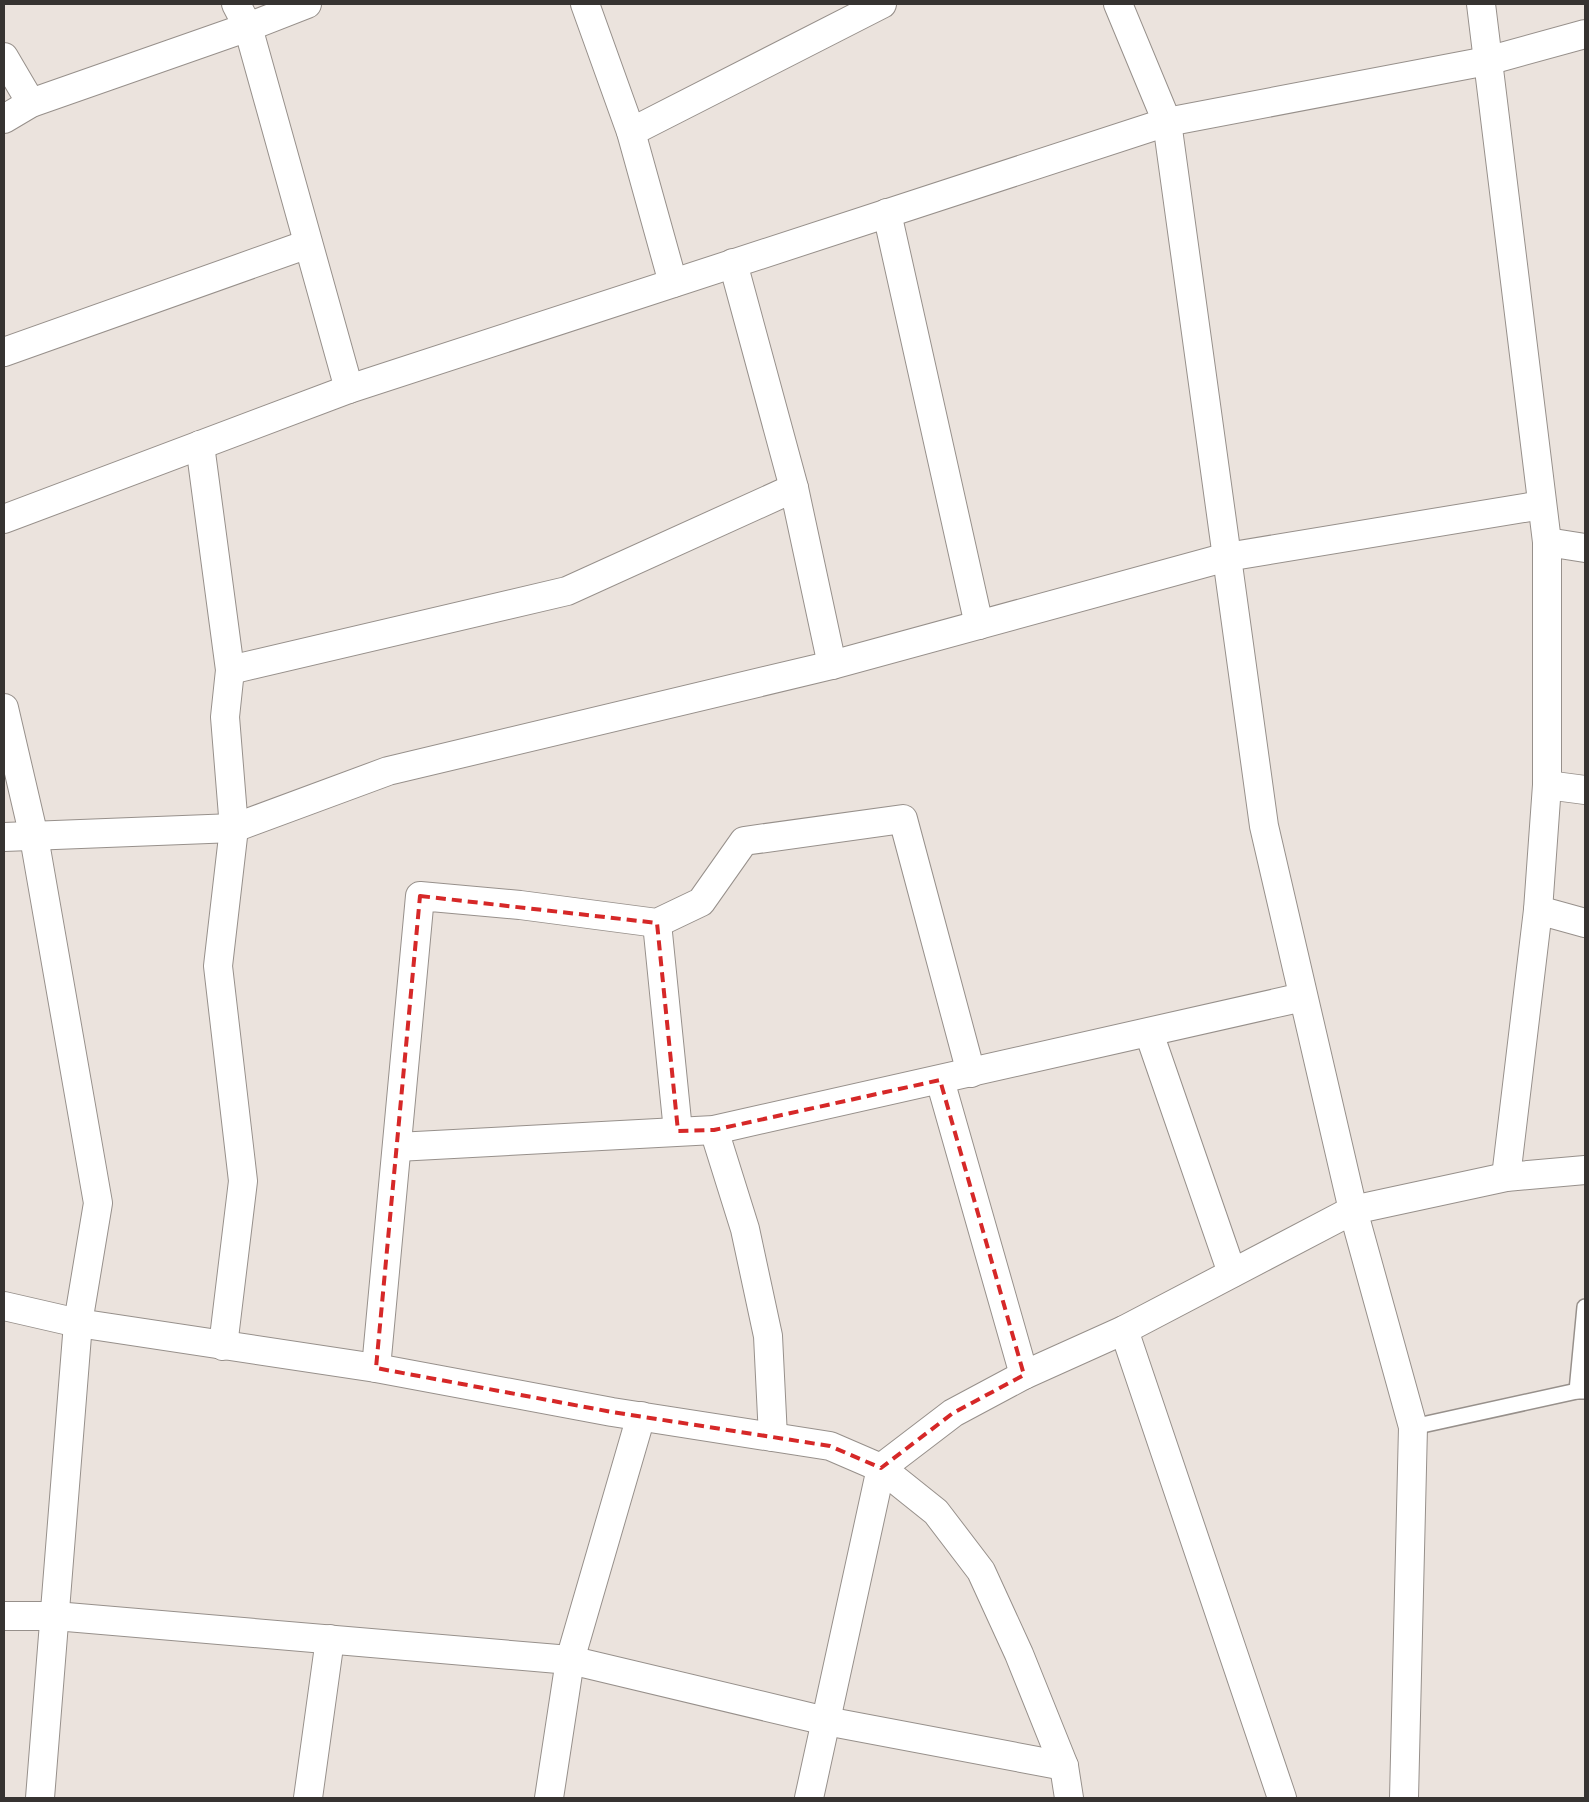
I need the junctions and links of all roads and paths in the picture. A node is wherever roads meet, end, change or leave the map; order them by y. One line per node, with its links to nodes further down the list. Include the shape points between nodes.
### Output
1 (307, 4): 6 (street)
2 (585, 4): 13 (street)
3 (882, 4): 13 (street)
4 (1118, 4): 12 (street)
5 (1481, 4): 9 (street)
6 (242, 15): 10 (street); 15 (street)
7 (1585, 34): 9 (street)
8 (4, 57): 10 (street)
9 (1487, 61): 12 (street); 22 (street)
10 (31, 103): 11 (street)
11 (4, 119)
12 (1167, 122): 14 (street); 26 (street)
13 (631, 132): 17 (street)
14 (887, 214): 16 (street); 27 (street)
15 (308, 244): 18 (street); 19 (street)
16 (733, 263): 17 (street); 21 (street)
17 (673, 283): 19 (street)
18 (4, 352)
19 (349, 389): 20 (street)
20 (200, 445): 23 (street); 29 (street)
21 (794, 488): 28 (street); 29 (street, via 567,591)
22 (1542, 505): 24 (street); 26 (street)
23 (4, 519)
24 (1547, 542): 25 (street); 31 (street)
25 (1585, 548)
26 (1226, 557): 27 (street); 39 (street, via 1264,826)
27 (979, 625): 28 (street)
28 (832, 665): 33 (street, via 388,771)
29 (230, 670): 33 (street, via 225,716)
30 (4, 708): 35 (street)
31 (1547, 785): 32 (street); 36 (street)
32 (1585, 790)
33 (234, 828): 35 (street); 54 (street, via 218,966 243,1181)
34 (4, 837): 35 (street)
35 (34, 837): 52 (street, via 98,1203)
36 (1538, 910): 38 (street); 47 (street)
37 (657, 923): 41 (street, via 702,902 744,841 903,819); 44 (street); 45 (street, via 420,896)
38 (1585, 924)
39 (1303, 997): 40 (street); 48 (street)
40 (1149, 1033): 41 (street); 49 (street)
41 (971, 1073): 42 (street)
42 (940, 1080): 43 (street); 56 (street)
43 (714, 1130): 44 (street); 60 (street, via 745,1229 768,1336)
44 (678, 1131): 45 (street)
45 (397, 1147): 55 (street)
46 (1585, 1170): 47 (street)
47 (1506, 1177): 48 (street)
48 (1352, 1210): 49 (street); 59 (street)
49 (1232, 1273): 53 (street)
50 (4, 1306): 52 (street)
51 (1585, 1307): 57 (lane)
52 (78, 1323): 54 (street); 63 (street)
53 (1124, 1330): 56 (street); 73 (street)
54 (223, 1346): 55 (street)
55 (376, 1368): 58 (street)
56 (1024, 1375): 61 (street, via 953,1413)
57 (1581, 1391): 59 (lane)
58 (641, 1416): 60 (street); 65 (street)
59 (1413, 1427): 74 (street)
60 (773, 1437): 61 (street, via 830,1446)
61 (882, 1468): 66 (street); 67 (street, via 936,1512 981,1571 1020,1654)
62 (4, 1616): 63 (street)
63 (55, 1616): 64 (street); 68 (street)
64 (330, 1639): 65 (street); 69 (street)
65 (570, 1660): 66 (street); 70 (street)
66 (826, 1721): 67 (street); 71 (street)
67 (1064, 1766): 72 (street)
68 (40, 1798)
69 (308, 1798)
70 (550, 1798)
71 (809, 1798)
72 (1069, 1798)
73 (1282, 1798)
74 (1404, 1798)

